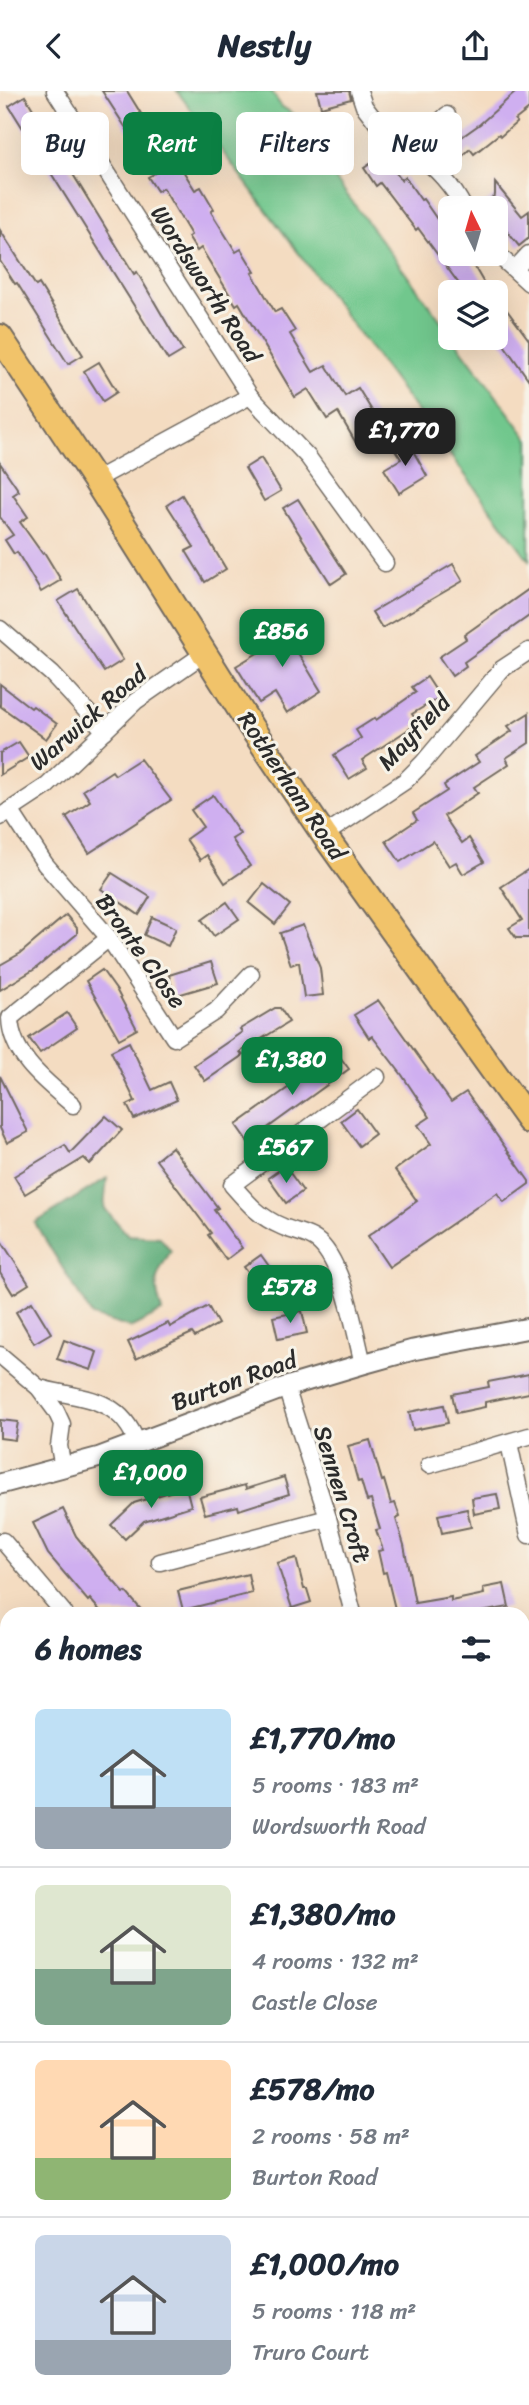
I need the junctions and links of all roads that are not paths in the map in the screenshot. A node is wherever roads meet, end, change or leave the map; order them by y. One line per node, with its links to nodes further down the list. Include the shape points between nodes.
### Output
1 (55, 91): 11 (street, Wordsworth Road)
2 (359, 91): 3 (street)
3 (368, 112)
4 (442, 175): 5 (street)
5 (458, 196)
6 (529, 254): 8 (street)
7 (508, 263): 8 (street)
8 (515, 269): 9 (street)
9 (529, 283)
10 (0, 337): 12 (main road, Rotherham Road)
11 (250, 396): 12 (street, Wordsworth Road); 13 (street, Wordsworth Road, via 308,457)
12 (95, 480): 16 (main road, Rotherham Road)
13 (385, 563)
14 (0, 628): 17 (street, via 52,674)
15 (529, 651): 19 (street, Mayfield, via 502,669 405,781)
16 (205, 653): 17 (street, Warwick Road, via 136,701); 19 (main road, Rotherham Road)
17 (105, 731): 18 (street, Warwick Road, via 47,786)
18 (5, 813): 20 (street, Bronte Close)
19 (324, 835): 24 (main road, Rotherham Road)
20 (109, 937): 21 (street, Bronte Close, via 174,1038 216,1011); 23 (street, via 10,1018 16,1044 37,1073)
21 (251, 974)
22 (377, 1077): 27 (street, via 232,1185 256,1212 316,1240 326,1251 345,1293)
23 (73, 1105)
24 (529, 1121)
25 (529, 1328): 27 (street, Burton Road)
26 (0, 1355): 29 (street)
27 (363, 1364): 28 (street, Burton Road)
28 (286, 1387): 31 (street, Burton Road); 36 (street, Sennen Croft)
29 (40, 1388): 31 (street, via 103,1402 124,1418); 34 (street, via 62,1424)
30 (529, 1436): 32 (street)
31 (137, 1443): 34 (street, Burton Road)
32 (509, 1443): 33 (street); 37 (street)
33 (429, 1465)
34 (62, 1468): 35 (street, Burton Road)
35 (0, 1484)
36 (328, 1518): 39 (street); 41 (street, Sennen Croft)
37 (529, 1535)
38 (3, 1541): 40 (street)
39 (160, 1562)
40 (59, 1607)
41 (351, 1607)

